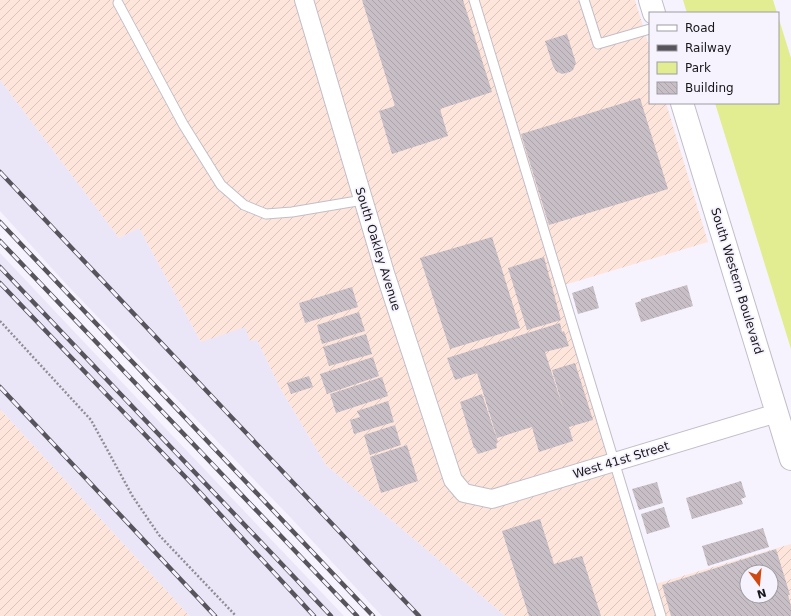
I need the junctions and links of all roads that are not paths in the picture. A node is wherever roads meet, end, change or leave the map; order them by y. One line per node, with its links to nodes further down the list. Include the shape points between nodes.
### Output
1 (304, 0): 9 (street, South Oakley Avenue)
2 (474, 0): 12 (lane)
3 (584, 0): 7 (lane, via 598,44)
4 (650, 0): 6 (street)
5 (118, 3): 9 (lane, via 183,124 221,185 244,205 266,214)
6 (654, 12)
7 (649, 29)
8 (682, 104): 10 (street, South Western Boulevard)
9 (364, 200): 13 (street, South Oakley Avenue, via 385,273 453,480)
10 (777, 413): 11 (street, South Western Boulevard); 12 (street, West 41st Street)
11 (791, 459)
12 (615, 462): 13 (street, West 41st Street, via 492,499); 14 (lane)
13 (464, 493)
14 (662, 616)

